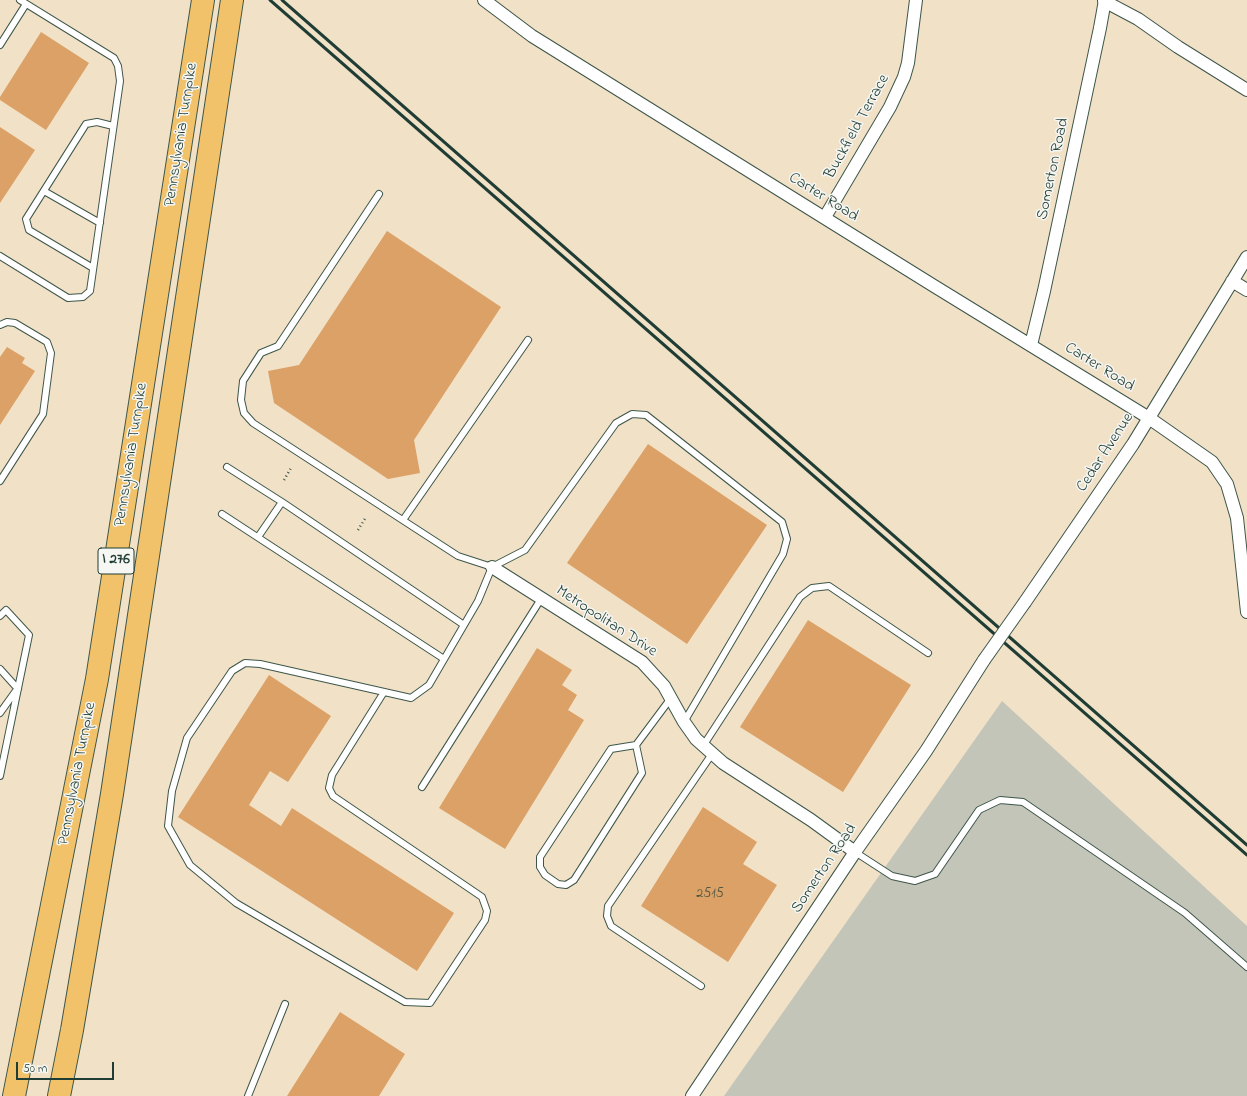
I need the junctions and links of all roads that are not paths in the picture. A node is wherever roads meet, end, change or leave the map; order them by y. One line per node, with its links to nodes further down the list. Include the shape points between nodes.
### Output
1 (203, 0): 51 (highway, Pennsylvania Turnpike / I 276, via 97,679)
2 (232, 0): 52 (highway, Pennsylvania Turnpike / I 276, via 112,794)
3 (484, 0): 12 (street, Carter Road, via 532,36)
4 (916, 0): 12 (street, Buckfield Terrace, via 904,77 883,120)
5 (1104, 1): 8 (street, via 1138,19); 21 (street, Somerton Road)
6 (23, 2): 7 (lane); 9 (lane, via 114,58 120,81)
7 (0, 45)
8 (1247, 90)
9 (113, 126): 10 (lane, via 97,122 86,124); 13 (lane)
10 (44, 191): 13 (lane); 16 (lane, via 26,219 29,230)
11 (379, 194): 27 (lane, via 278,346 261,354 257,359 243,381 241,400 244,413 253,423)
12 (825, 218): 21 (street, Carter Road)
13 (100, 223): 16 (lane)
14 (0, 256): 16 (lane, via 68,298 82,298 90,291)
15 (1247, 257): 17 (street, Cedar Avenue)
16 (93, 268)
17 (1232, 281): 18 (street); 22 (street, Cedar Avenue)
18 (1247, 290)
19 (0, 325): 24 (lane, via 16,322 47,342 51,353 43,414)
20 (528, 340): 27 (lane)
21 (1031, 345): 22 (street, Carter Road)
22 (1149, 418): 31 (street, Carter Road, via 1212,462 1228,484 1237,518); 36 (street, Cedar Avenue, bridge)
23 (227, 467): 25 (lane)
24 (0, 480)
25 (282, 502): 28 (lane); 33 (lane)
26 (222, 514): 28 (lane)
27 (403, 520): 29 (lane, via 458,556)
28 (258, 537): 35 (lane)
29 (492, 567): 30 (street, Metropolitan Drive); 33 (lane, via 478,601); 42 (lane, via 525,550 616,423 632,414 646,415 782,522 787,539 783,554)
30 (541, 599): 40 (street, Metropolitan Drive, via 642,662 664,686); 46 (lane)
31 (1247, 612)
32 (0, 616): 38 (lane, via 6,610 29,635)
33 (464, 625): 35 (lane)
34 (928, 653): 44 (lane, via 829,586 812,588 800,597)
35 (444, 659): 39 (lane, via 428,684 411,698)
36 (984, 660): 47 (street, Somerton Road, via 926,751)
37 (0, 669): 38 (lane)
38 (18, 689): 41 (lane); 45 (lane)
39 (384, 692): 39 (lane, via 260,664 245,664 232,671 187,738 172,791 168,826 190,865 236,903 405,1002 430,1003 485,920 487,911 482,897 333,796 329,788 332,775)
40 (671, 698): 42 (street, Metropolitan Drive); 43 (lane)
41 (0, 713)
42 (684, 722): 44 (street, Metropolitan Drive)
43 (636, 745): 43 (lane, via 611,749 540,857 540,867 545,875 558,884 566,885 574,880 642,773)
44 (708, 750): 47 (street, Metropolitan Drive, via 722,763 811,820); 49 (lane, via 608,906 607,916 611,926)
45 (0, 776)
46 (422, 787)
47 (855, 852): 48 (lane, via 892,876 915,882 935,874 979,810 1000,800 1023,802 1185,913); 54 (street, Somerton Road)
48 (1247, 967)
49 (702, 986)
50 (285, 1004): 53 (lane)
51 (14, 1096)
52 (59, 1096)
53 (248, 1096)
54 (692, 1096)

